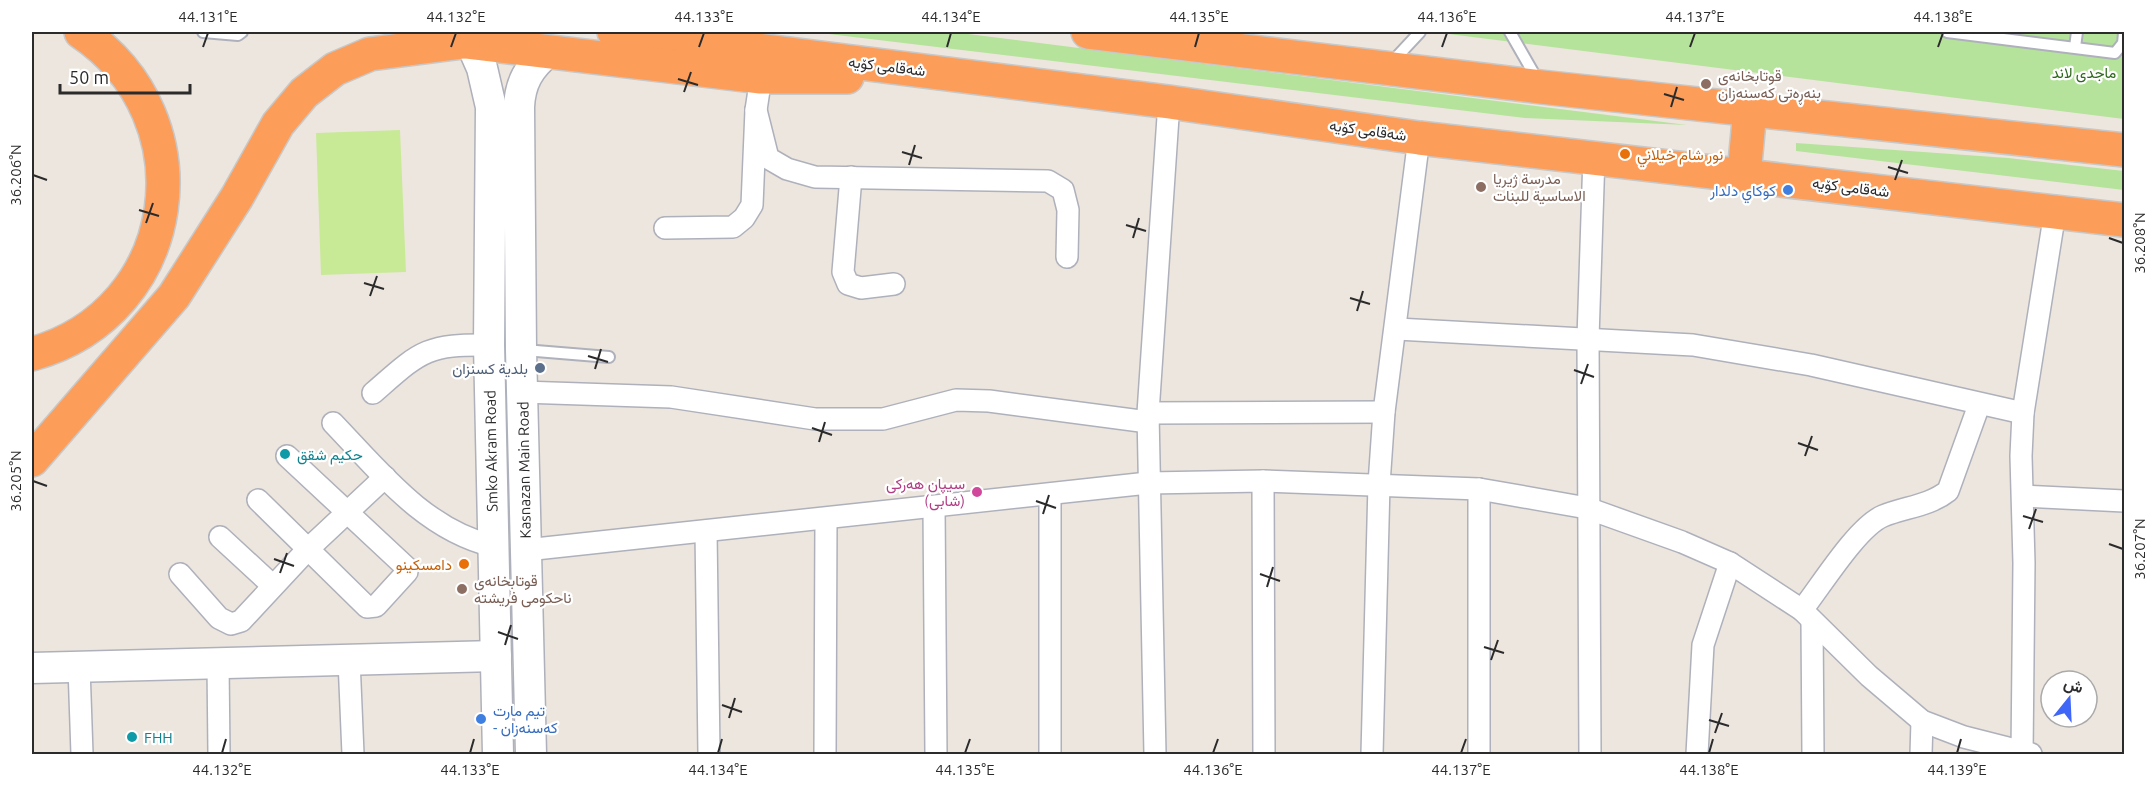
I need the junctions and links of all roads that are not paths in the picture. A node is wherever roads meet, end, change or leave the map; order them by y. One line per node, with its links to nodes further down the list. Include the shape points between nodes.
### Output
1 (81, 32): 38 (highway, via 114,59 147,108 163,164 160,220 140,273 117,303 78,336)
2 (203, 32): 3 (lane)
3 (242, 32)
4 (378, 32): 14 (highway)
5 (614, 32): 18 (highway, شەقامی کۆیە)
6 (1093, 32): 17 (highway)
7 (1420, 32): 17 (lane)
8 (1510, 32): 20 (lane)
9 (1947, 32): 11 (lane)
10 (2077, 32): 15 (lane)
11 (1969, 33): 13 (lane)
12 (2124, 33): 15 (lane, via 2123,43 2115,53)
13 (2024, 36): 15 (lane)
14 (467, 42): 16 (highway); 36 (street, Smko Akram Road, via 482,68 491,107); 48 (highway, via 370,54 335,69 304,93 278,124 174,296)
15 (2075, 47)
16 (548, 52): 19 (highway); 37 (street, Kasnazan Main Road, via 530,70 520,94)
17 (1389, 67): 20 (highway)
18 (914, 70): 19 (highway, via 832,78); 21 (highway, شەقامی کۆیە)
19 (760, 77): 22 (street)
20 (1541, 87): 23 (highway)
21 (1168, 102): 24 (highway, شەقامی کۆیە); 45 (street)
22 (756, 110): 28 (street, via 768,158 787,169 815,177); 31 (street, via 752,205 744,218 733,227)
23 (1750, 110): 25 (highway); 27 (highway)
24 (1419, 138): 26 (highway, شەقامی کۆیە); 34 (street)
25 (2124, 150)
26 (1594, 156): 27 (highway, شەقامی کۆیە); 35 (street)
27 (1744, 174): 29 (highway, شەقامی کۆیە)
28 (851, 177): 32 (street, via 1048,181 1063,190 1068,210); 33 (street, via 843,272 848,284 861,288)
29 (2055, 212): 30 (highway, شەقامی کۆیە); 44 (street)
30 (2124, 220)
31 (665, 228)
32 (1067, 257)
33 (894, 284)
34 (1397, 328): 35 (street); 43 (street)
35 (1588, 338): 42 (street, via 1692,345 1811,365); 59 (street)
36 (489, 345): 41 (street, via 441,346 423,352); 64 (street, Smko Akram Road)
37 (521, 350): 39 (lane); 40 (street, Kasnazan Main Road)
38 (32, 354)
39 (609, 357)
40 (522, 392): 45 (street, via 671,397 815,418 883,419 956,400); 66 (street, Kasnazan Main Road)
41 (374, 393)
42 (1979, 405): 44 (street); 70 (street, via 1948,491 1937,500 1881,516 1862,531)
43 (1384, 412): 45 (street); 52 (street)
44 (2023, 413): 55 (street)
45 (1148, 418): 51 (street)
46 (333, 423): 49 (street)
47 (287, 456): 60 (street)
48 (32, 460)
49 (385, 477): 60 (street); 64 (street, via 452,533)
50 (1263, 481): 51 (street); 52 (street); 87 (street)
51 (1148, 483): 54 (street); 86 (street)
52 (1379, 484): 53 (street); 88 (street)
53 (1479, 489): 59 (street); 89 (street)
54 (1050, 495): 58 (street); 85 (street)
55 (2023, 496): 57 (street); 94 (street)
56 (258, 500): 65 (street)
57 (2124, 501)
58 (934, 508): 61 (street); 84 (street)
59 (1587, 508): 67 (street); 90 (street)
60 (346, 511): 65 (street); 65 (street, via 407,570 376,606 367,607)
61 (826, 519): 62 (street); 83 (street)
62 (706, 531): 66 (street); 82 (street)
63 (220, 537): 69 (street)
64 (493, 546): 71 (street, Smko Akram Road)
65 (308, 549): 69 (street)
66 (526, 550): 81 (street, Kasnazan Main Road)
67 (1730, 563): 70 (street); 91 (street, via 1703,645)
68 (180, 574): 69 (street, via 219,618 231,624 241,621)
69 (272, 585)
70 (1807, 615): 76 (street); 92 (street)
71 (496, 656): 72 (street); 80 (street, Smko Akram Road)
72 (349, 660): 73 (street); 79 (street)
73 (218, 664): 74 (street); 78 (street)
74 (78, 667): 75 (street); 77 (street)
75 (32, 668)
76 (1922, 721): 93 (street); 94 (street)
77 (82, 754)
78 (219, 754)
79 (353, 754)
80 (498, 754)
81 (531, 754)
82 (709, 754)
83 (825, 754)
84 (936, 754)
85 (1050, 754)
86 (1155, 754)
87 (1264, 754)
88 (1372, 754)
89 (1479, 754)
90 (1590, 754)
91 (1697, 754)
92 (1813, 754)
93 (1921, 754)
94 (2025, 754)

